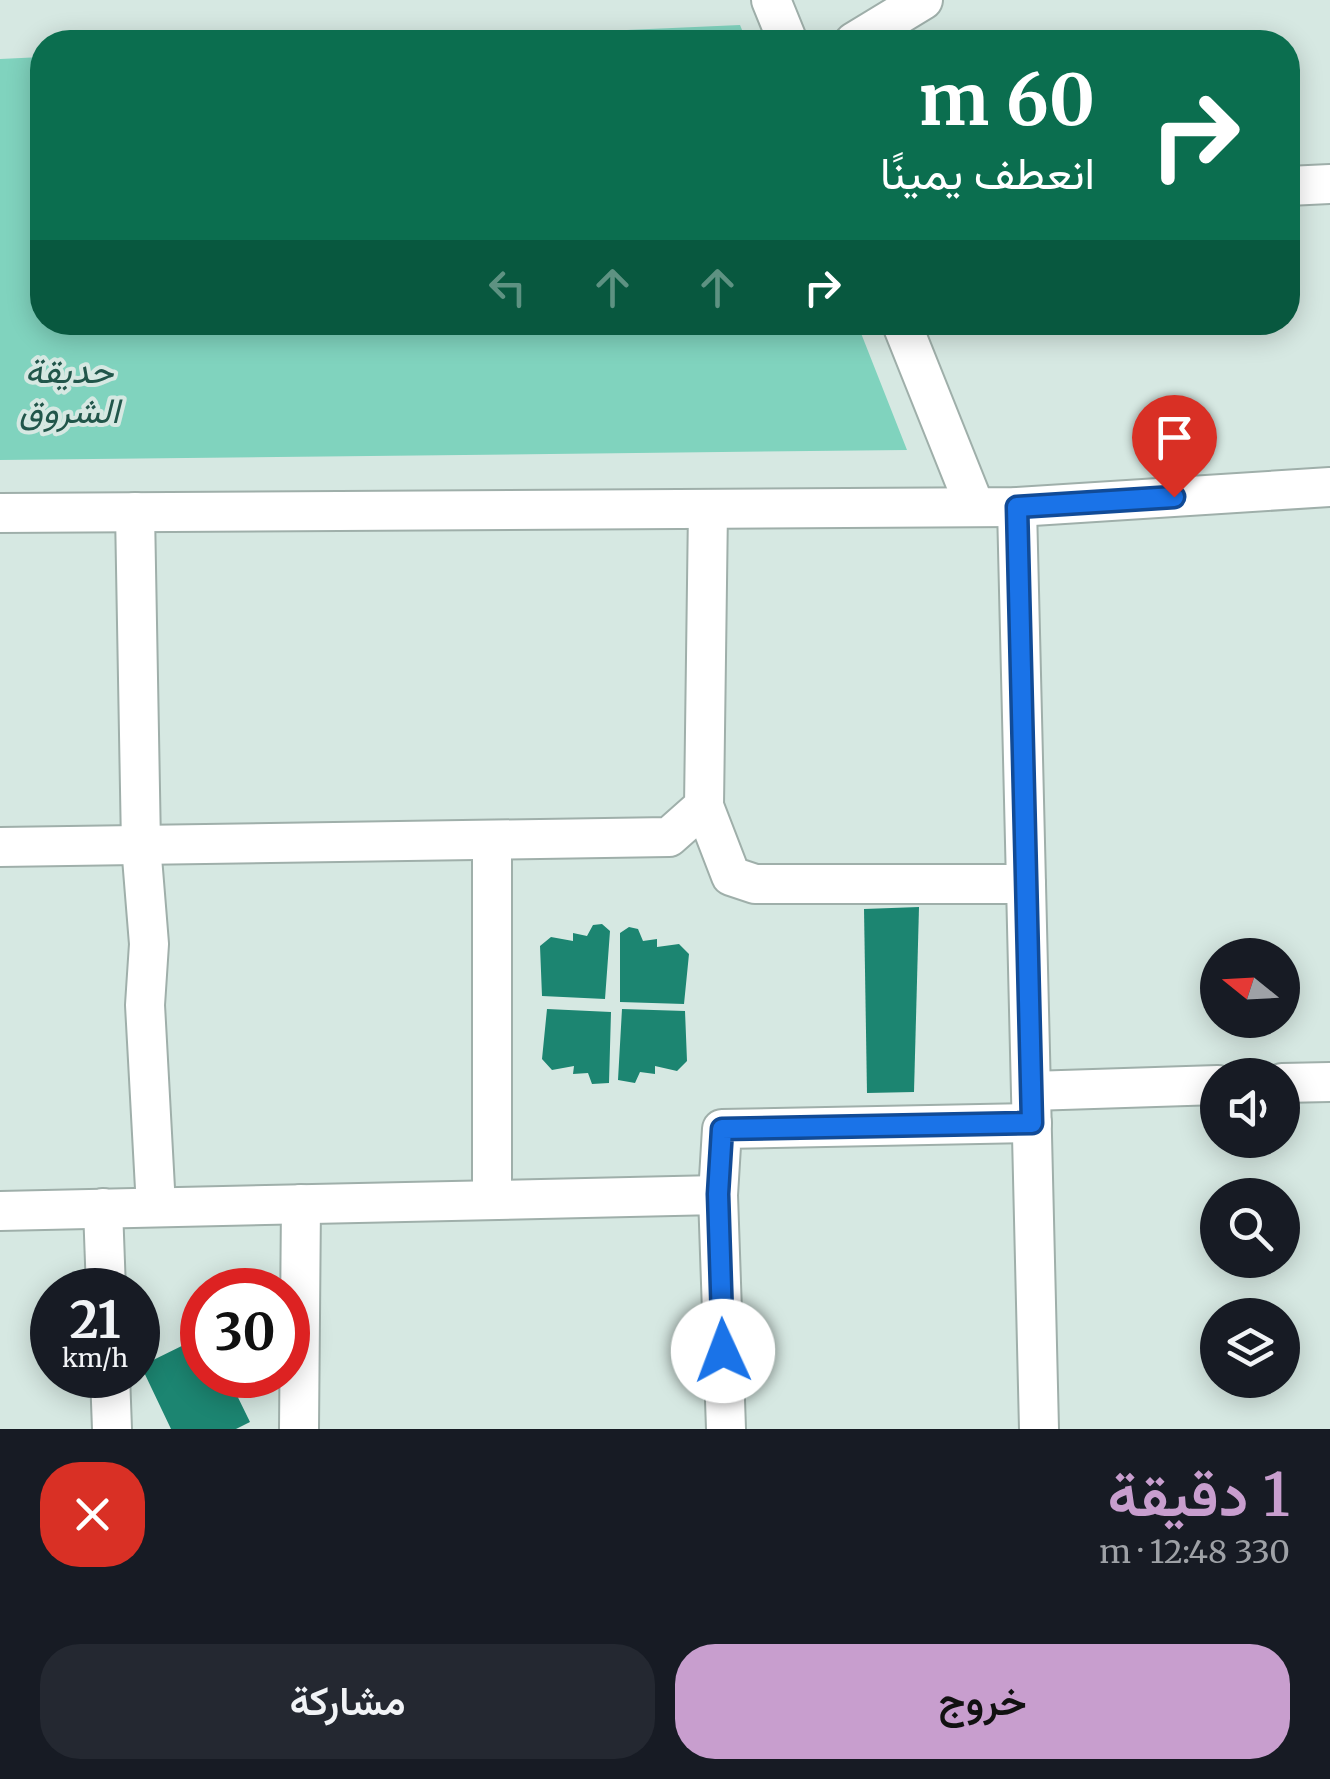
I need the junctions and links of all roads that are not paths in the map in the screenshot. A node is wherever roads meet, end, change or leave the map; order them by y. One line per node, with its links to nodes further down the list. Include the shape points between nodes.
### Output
1 (771, 0): 3 (street)
2 (923, 0): 4 (street)
3 (783, 30)
4 (874, 30)
5 (1330, 184): 6 (street)
6 (1300, 185)
7 (906, 335): 10 (street)
8 (1330, 488): 9 (street)
9 (1017, 507): 10 (street); 18 (street)
10 (975, 508): 11 (street)
11 (708, 509): 12 (street); 14 (street)
12 (135, 512): 13 (street); 16 (street)
13 (0, 513)
14 (704, 806): 15 (street, via 669,837); 18 (street, via 731,876 756,884)
15 (492, 840): 16 (street); 24 (street)
16 (141, 845): 17 (street); 26 (street)
17 (0, 847)
18 (1026, 884): 22 (street)
19 (1330, 1082): 20 (street)
20 (1300, 1083)
21 (1200, 1088): 22 (street)
22 (1032, 1107): 23 (street, via 722,1129); 34 (street)
23 (718, 1194): 24 (street); 33 (street)
24 (492, 1200): 25 (street)
25 (301, 1204): 26 (street); 32 (street)
26 (156, 1207): 27 (street)
27 (104, 1208): 28 (street); 29 (street)
28 (0, 1211)
29 (105, 1268)
30 (111, 1398): 31 (street)
31 (112, 1429)
32 (299, 1429)
33 (726, 1429)
34 (1039, 1429)

